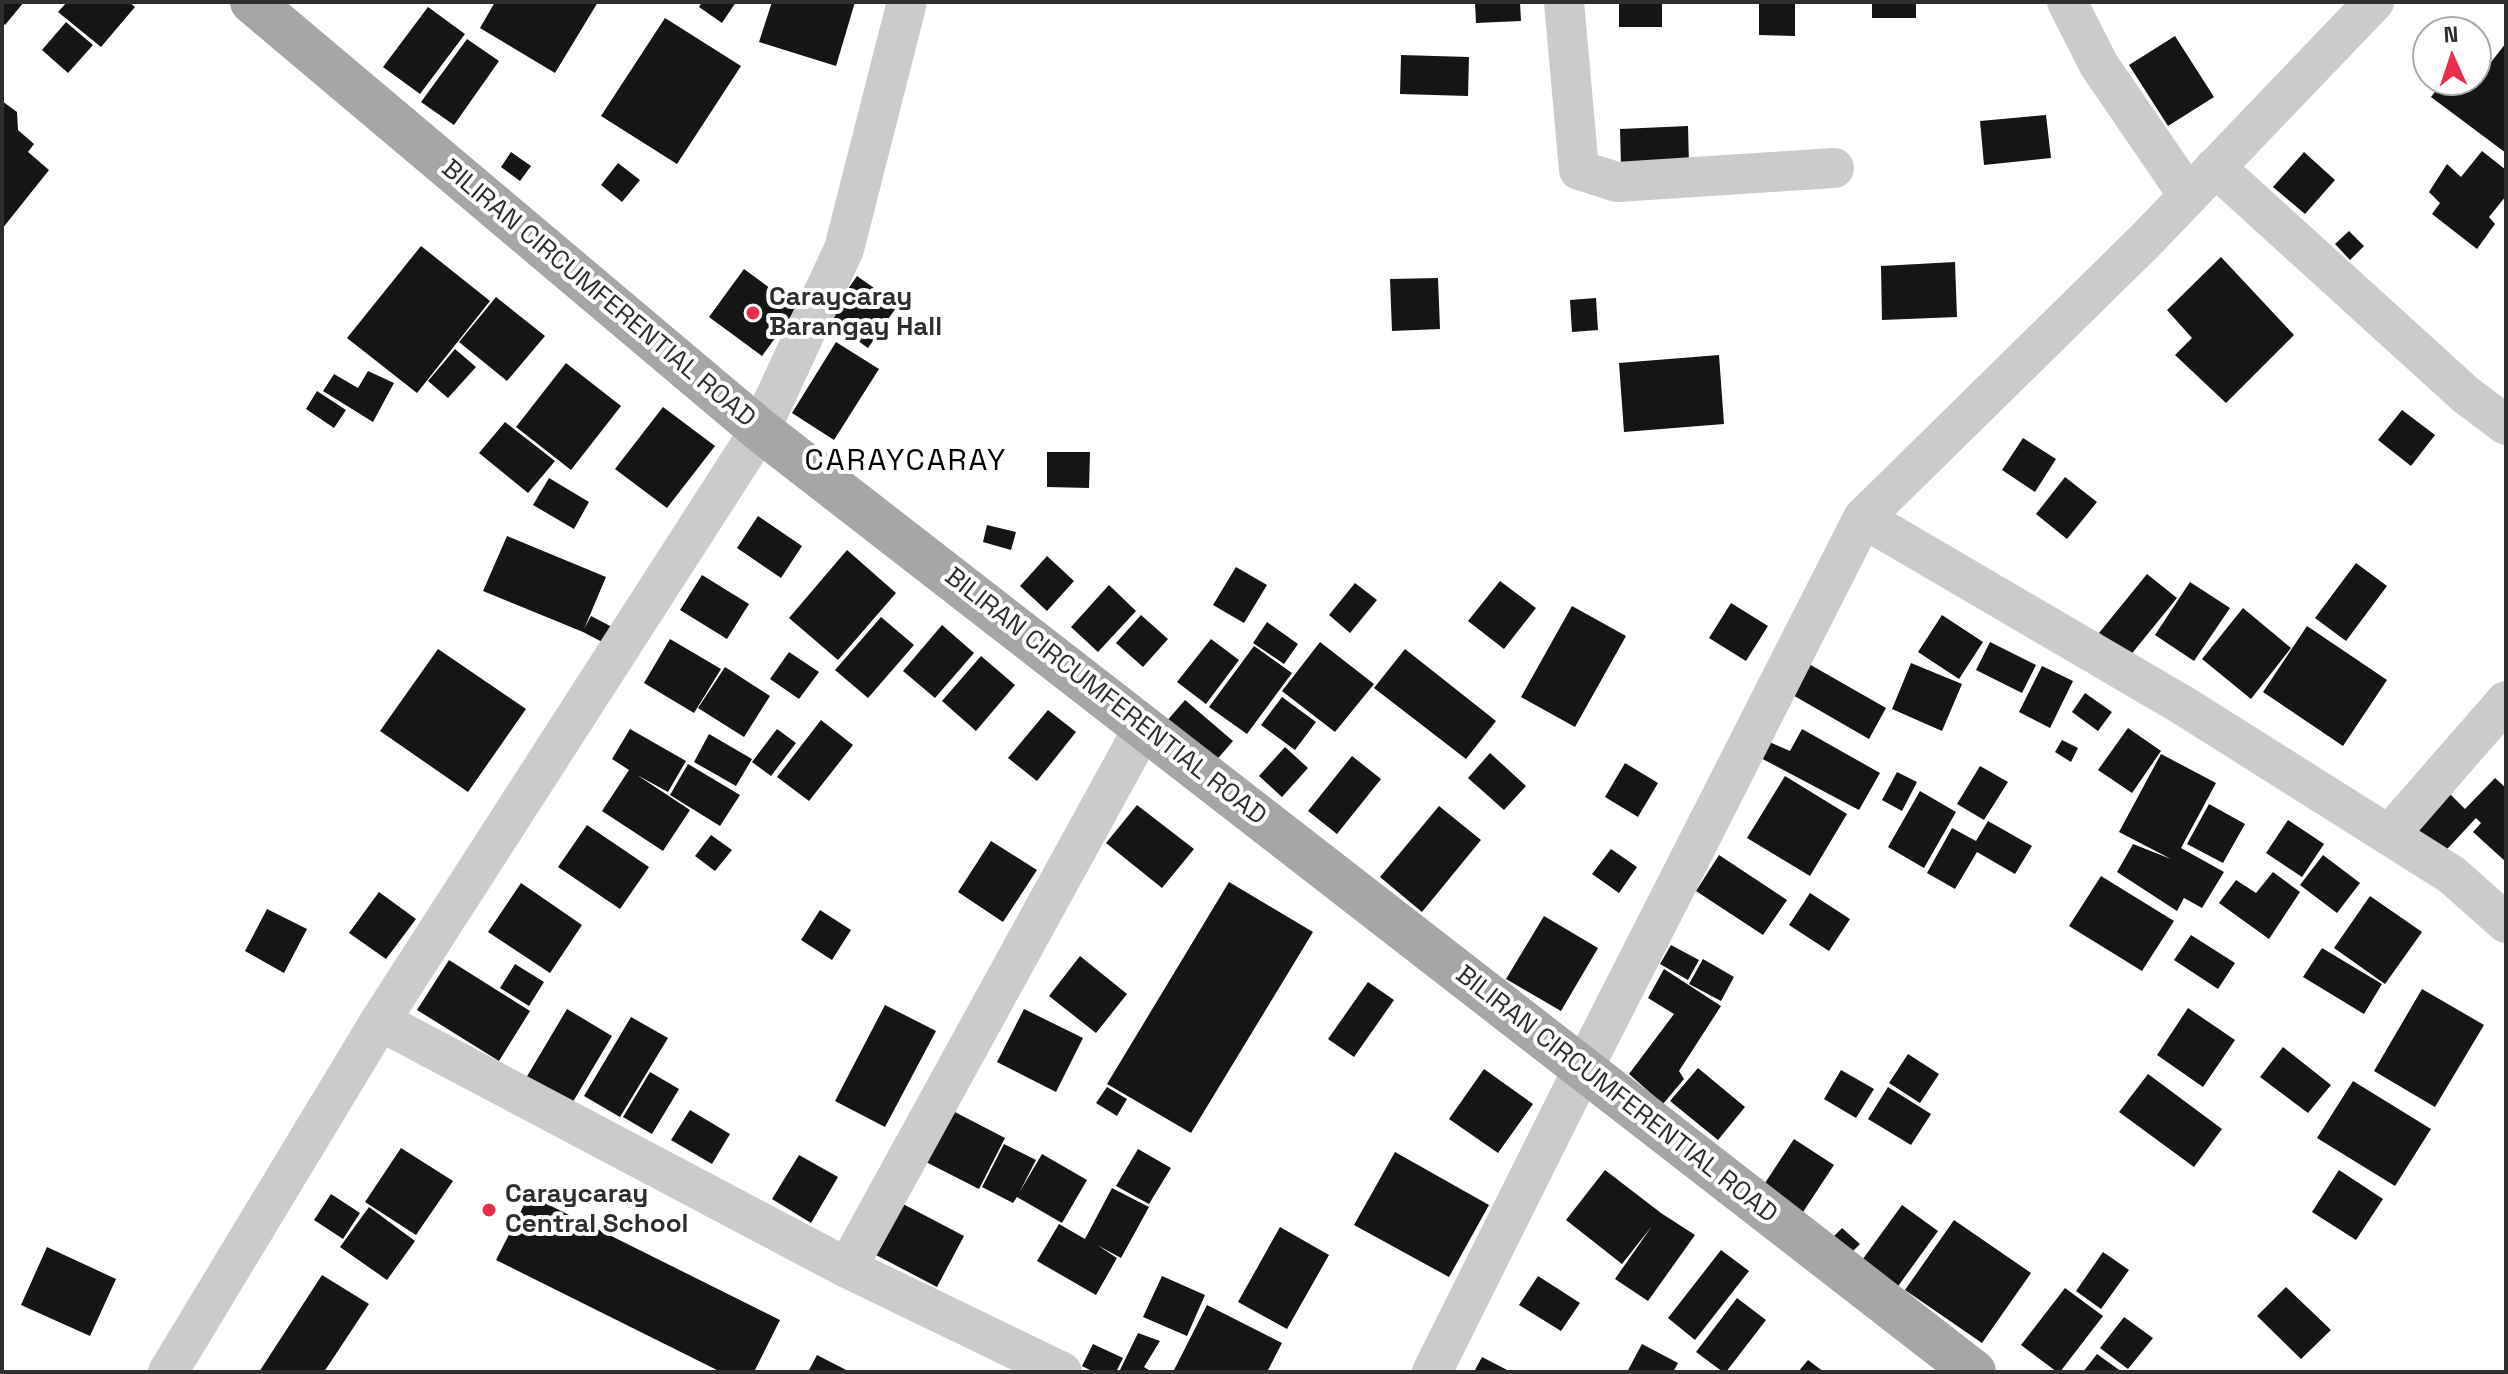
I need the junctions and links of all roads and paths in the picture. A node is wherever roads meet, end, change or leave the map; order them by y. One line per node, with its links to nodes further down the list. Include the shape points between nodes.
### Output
1 (252, 2): 10 (main road, BILIRAN CIRCUMFERENTIAL ROAD)
2 (907, 2): 10 (street, via 844,249)
3 (1564, 2): 7 (street, via 1579,170 1617,182)
4 (2067, 2): 8 (street, via 2099,65)
5 (2374, 2): 6 (street)
6 (2215, 167): 8 (street); 9 (street, via 2466,395)
7 (1834, 168)
8 (2188, 195): 11 (street)
9 (2506, 425)
10 (760, 430): 13 (main road, BILIRAN CIRCUMFERENTIAL ROAD); 16 (street)
11 (1863, 518): 14 (street, via 2184,706); 17 (street)
12 (2506, 701): 14 (street)
13 (1144, 727): 17 (main road, BILIRAN CIRCUMFERENTIAL ROAD); 18 (street)
14 (2389, 835): 15 (street, via 2452,875)
15 (2506, 923)
16 (380, 1021): 18 (street); 19 (street)
17 (1583, 1069): 21 (street); 22 (main road, BILIRAN CIRCUMFERENTIAL ROAD)
18 (847, 1268): 20 (street)
19 (168, 1372)
20 (1062, 1372)
21 (1432, 1372)
22 (1974, 1372)

